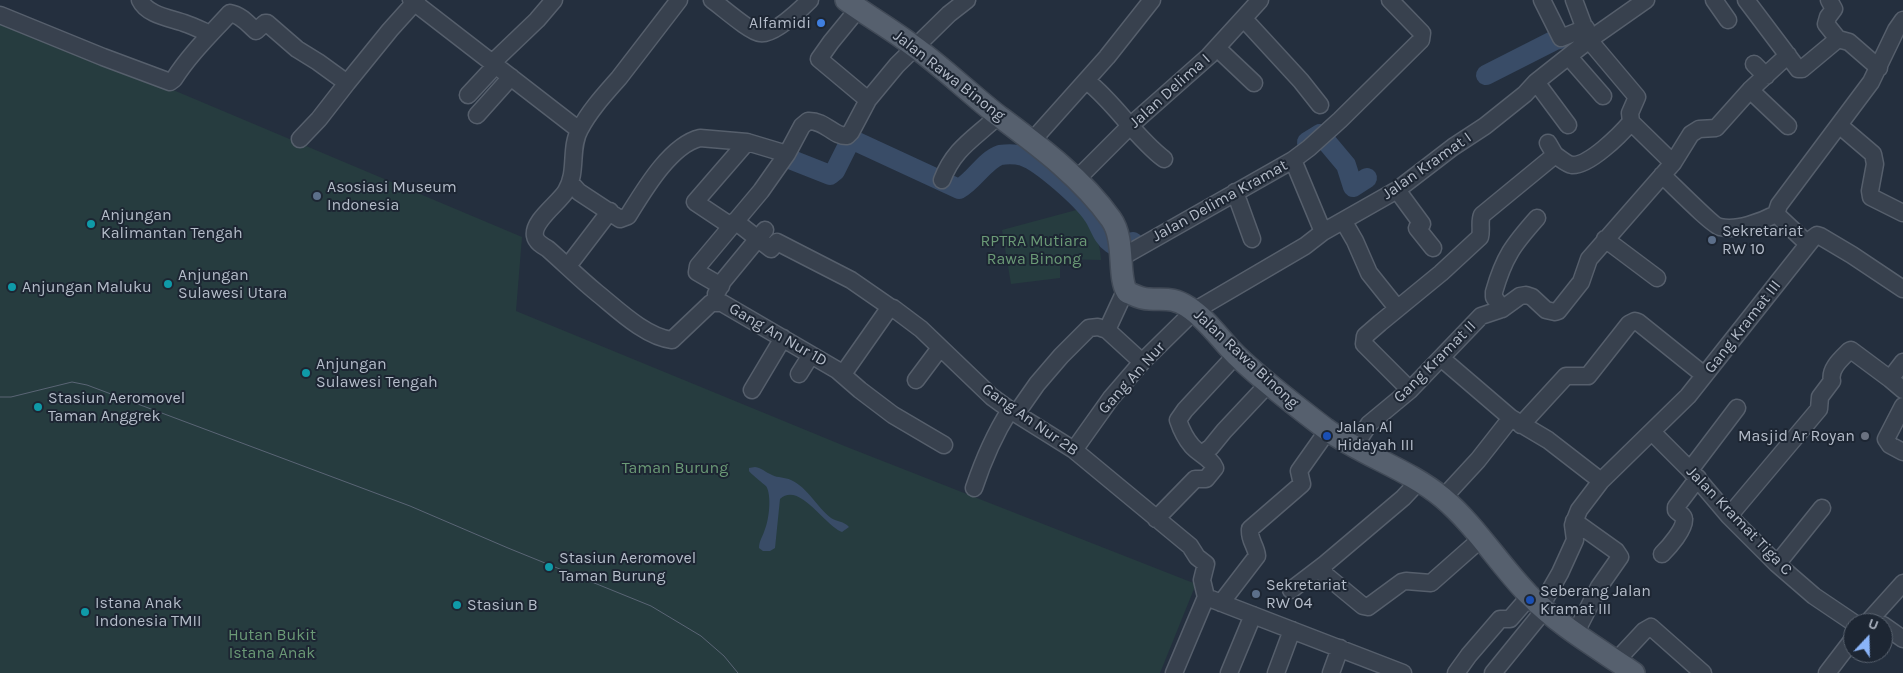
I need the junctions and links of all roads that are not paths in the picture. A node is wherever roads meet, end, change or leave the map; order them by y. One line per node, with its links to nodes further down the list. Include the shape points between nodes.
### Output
1 (140, 0): 22 (street, via 143,6 158,15)
2 (554, 0): 29 (street)
3 (679, 0): 48 (street)
4 (712, 0): 5 (street, via 755,32 764,34)
5 (810, 0)
6 (967, 0): 25 (street)
7 (1152, 0): 32 (street)
8 (1260, 0): 19 (street, Jalan Delima I)
9 (1390, 0): 54 (street, Jalan Delima Kramat, via 1422,33 1421,40 1340,120)
10 (1542, 0): 23 (street, via 1561,38)
11 (1574, 0): 23 (street)
12 (1646, 0): 23 (street, Jalan Kramat I)
13 (1714, 0): 20 (street)
14 (1746, 0): 27 (street)
15 (1829, 0): 24 (street, via 1834,9 1826,24)
16 (414, 1): 29 (street); 35 (street)
17 (852, 4): 25 (main road, Jalan Rawa Binong); 39 (street, via 819,59)
18 (0, 15): 22 (street, via 170,82)
19 (1244, 19): 26 (street, Jalan Delima I); 40 (street)
20 (1728, 20)
21 (1903, 20): 30 (street)
22 (210, 34): 35 (street, via 232,13 255,31 266,22 297,49)
23 (1587, 34): 28 (street, Jalan Kramat I); 43 (street, via 1636,97 1630,113)
24 (1838, 39): 27 (street, via 1801,69); 30 (street, via 1848,42)
25 (915, 48): 39 (street); 42 (main road, Jalan Rawa Binong)
26 (1217, 48): 33 (street); 44 (street, Jalan Delima I)
27 (1788, 55): 36 (street, Gang Kramat II, via 1760,70)
28 (1569, 57): 34 (street, Jalan Kramat I); 38 (street)
29 (493, 64): 31 (street); 37 (street)
30 (1879, 68): 46 (street)
31 (511, 77): 41 (street); 48 (street)
32 (1087, 81): 44 (street); 50 (street)
33 (1254, 82)
34 (1536, 82): 45 (street); 59 (street, Jalan Kramat I, via 1485,126)
35 (347, 83): 49 (street)
36 (1750, 90): 47 (street); 55 (street, Gang Kramat II, via 1716,128 1693,132)
37 (468, 96)
38 (1603, 96)
39 (868, 100): 52 (street, via 847,136 823,123 808,121)
40 (1320, 105)
41 (477, 115)
42 (998, 116): 50 (main road, Jalan Rawa Binong); 56 (street, via 955,154)
43 (1631, 122): 55 (street); 81 (street, via 1609,145 1574,165 1567,164 1551,149 1488,210 1480,220 1480,237)
44 (1130, 125): 53 (street); 57 (street, Jalan Delima I)
45 (1568, 125)
46 (1839, 125): 62 (street, via 1873,154 1871,197); 63 (street, via 1779,205)
47 (1788, 126)
48 (579, 130): 58 (street)
49 (300, 139)
50 (1032, 141): 57 (main road, Jalan Rawa Binong)
51 (747, 142): 52 (street); 61 (street, via 694,140 680,149 657,173 628,216 620,219); 66 (street, via 695,202)
52 (785, 157): 66 (street)
53 (1164, 159)
54 (1293, 160): 60 (street, Jalan Delima Kramat); 67 (street)
55 (1668, 169): 63 (street, via 1716,226 1733,228); 70 (street, Gang Kramat II)
56 (942, 180)
57 (1077, 180): 73 (main road, Jalan Rawa Binong, via 1111,219 1117,230)
58 (570, 182): 61 (street, via 579,192); 74 (street, via 559,201 538,223 534,234 536,240)
59 (1397, 190): 65 (street, Jalan Kramat I); 72 (street, via 1422,224 1417,228)
60 (1235, 192): 69 (street); 73 (street, Jalan Delima Kramat)
61 (610, 211): 74 (street)
62 (1903, 213)
63 (1776, 214): 71 (street)
64 (1537, 218): 82 (street, via 1505,259 1494,292)
65 (1344, 222): 67 (street, Jalan Kramat I); 81 (street, via 1369,273)
66 (733, 224): 68 (street); 76 (street, via 698,266 697,272)
67 (1324, 232): 83 (street, Jalan Kramat I)
68 (761, 235): 76 (street); 80 (street, Gang An Nur 2B, via 771,250 777,242 851,280)
69 (1252, 238)
70 (1606, 239): 75 (street); 82 (street, Gang Kramat II, via 1587,262 1579,286 1558,311 1546,310 1526,294)
71 (1808, 244): 78 (street, via 1815,236 1820,236); 94 (street, Gang Kramat III)
72 (1433, 248)
73 (1120, 249): 77 (main road, Jalan Rawa Binong)
74 (568, 266): 79 (street, Gang An Nur 1D, via 627,318 666,339 675,338)
75 (1657, 278)
76 (720, 286): 79 (street)
77 (1126, 289): 83 (main road, Jalan Rawa Binong, via 1141,298 1175,300); 84 (street)
78 (1903, 289)
79 (711, 303): 85 (street, Gang An Nur 1D, via 722,303)
80 (890, 307): 86 (street, Gang An Nur 2B, via 921,329); 93 (street)
81 (1397, 308): 99 (street, via 1365,336 1364,344)
82 (1502, 309): 89 (street, Gang Kramat II, via 1481,316)
83 (1194, 311): 88 (main road, Jalan Rawa Binong); 90 (street, Gang An Nur)
84 (1107, 330): 90 (street); 103 (street, via 1089,328)
85 (783, 338): 87 (street, Gang An Nur 1D); 98 (street)
86 (940, 348): 96 (street); 103 (street, Gang An Nur 2B, via 992,397)
87 (811, 355): 92 (street); 93 (street, Gang An Nur 1D)
88 (1236, 355): 97 (main road, Jalan Rawa Binong); 111 (street, via 1178,420 1184,436)
89 (1441, 358): 99 (street, Gang Kramat II); 104 (street)
90 (1142, 362): 109 (street, Gang An Nur, via 1111,398)
91 (1903, 362): 95 (street)
92 (799, 374)
93 (843, 374): 107 (street, Gang An Nur 1D, via 892,415)
94 (1704, 375): 104 (street, via 1635,321 1629,324 1588,376 1566,376); 106 (street, Gang Kramat III)
95 (1890, 379): 100 (street); 118 (street, via 1848,351 1833,370 1831,384 1819,402 1819,409)
96 (916, 380)
97 (1269, 383): 105 (main road, Jalan Rawa Binong); 111 (street)
98 (752, 390)
99 (1410, 390): 108 (street, Gang Kramat II, via 1369,424)
100 (1903, 390)
101 (1903, 406): 110 (street, via 1886,439)
102 (1737, 408): 112 (street)
103 (1013, 412): 109 (street, Gang An Nur 2B); 115 (street, via 998,428)
104 (1516, 421): 114 (street, via 1548,440); 116 (street)
105 (1328, 430): 108 (main road, Jalan Rawa Binong); 127 (street, via 1299,471 1302,484 1250,529 1249,538 1257,556)
106 (1652, 432): 112 (street, Jalan Kramat Tiga C); 114 (street, Gang Kramat III)
107 (944, 445)
108 (1354, 447): 113 (main road, Jalan Rawa Binong)
109 (1074, 450): 119 (street, Gang An Nur 2B)
110 (1903, 452)
111 (1202, 454): 119 (street, via 1215,468 1206,479 1195,479)
112 (1694, 474): 118 (street, Jalan Kramat Tiga C); 122 (street, via 1676,507 1684,520 1680,532)
113 (1419, 481): 116 (main road, Jalan Rawa Binong); 123 (street)
114 (1601, 481): 120 (street, Gang Kramat III)
115 (974, 488)
116 (1443, 498): 121 (main road, Jalan Rawa Binong)
117 (1822, 508): 124 (street)
118 (1729, 516): 124 (street, Jalan Kramat Tiga C)
119 (1156, 519): 127 (street, Gang An Nur 2B, via 1190,546 1196,557 1206,564 1202,580)
120 (1574, 521): 128 (street, Gang Kramat III, via 1575,540 1560,573); 133 (street, via 1620,557)
121 (1482, 538): 123 (street, via 1431,583 1402,582 1368,607 1323,572); 128 (main road, Jalan Rawa Binong, via 1504,568)
122 (1662, 554)
123 (1325, 564): 126 (street)
124 (1777, 564): 131 (street, Jalan Kramat Tiga C)
125 (1903, 583): 129 (street)
126 (1291, 590)
127 (1210, 600): 130 (street); 137 (street)
128 (1538, 604): 133 (main road, Jalan Rawa Binong); 142 (street, via 1510,618 1500,619); 143 (street)
129 (1881, 613)
130 (1253, 615): 132 (street); 138 (street)
131 (1843, 616)
132 (1292, 630): 134 (street); 139 (street)
133 (1575, 634): 136 (main road, Jalan Rawa Binong)
134 (1340, 648): 140 (street); 141 (street)
135 (1843, 652): 146 (street)
136 (1616, 661): 144 (main road, Jalan Rawa Binong); 145 (street, via 1651,628)
137 (1174, 673)
138 (1229, 673)
139 (1276, 673)
140 (1332, 673)
141 (1403, 673)
142 (1456, 673)
143 (1493, 673)
144 (1634, 673)
145 (1703, 673)
146 (1827, 673)

